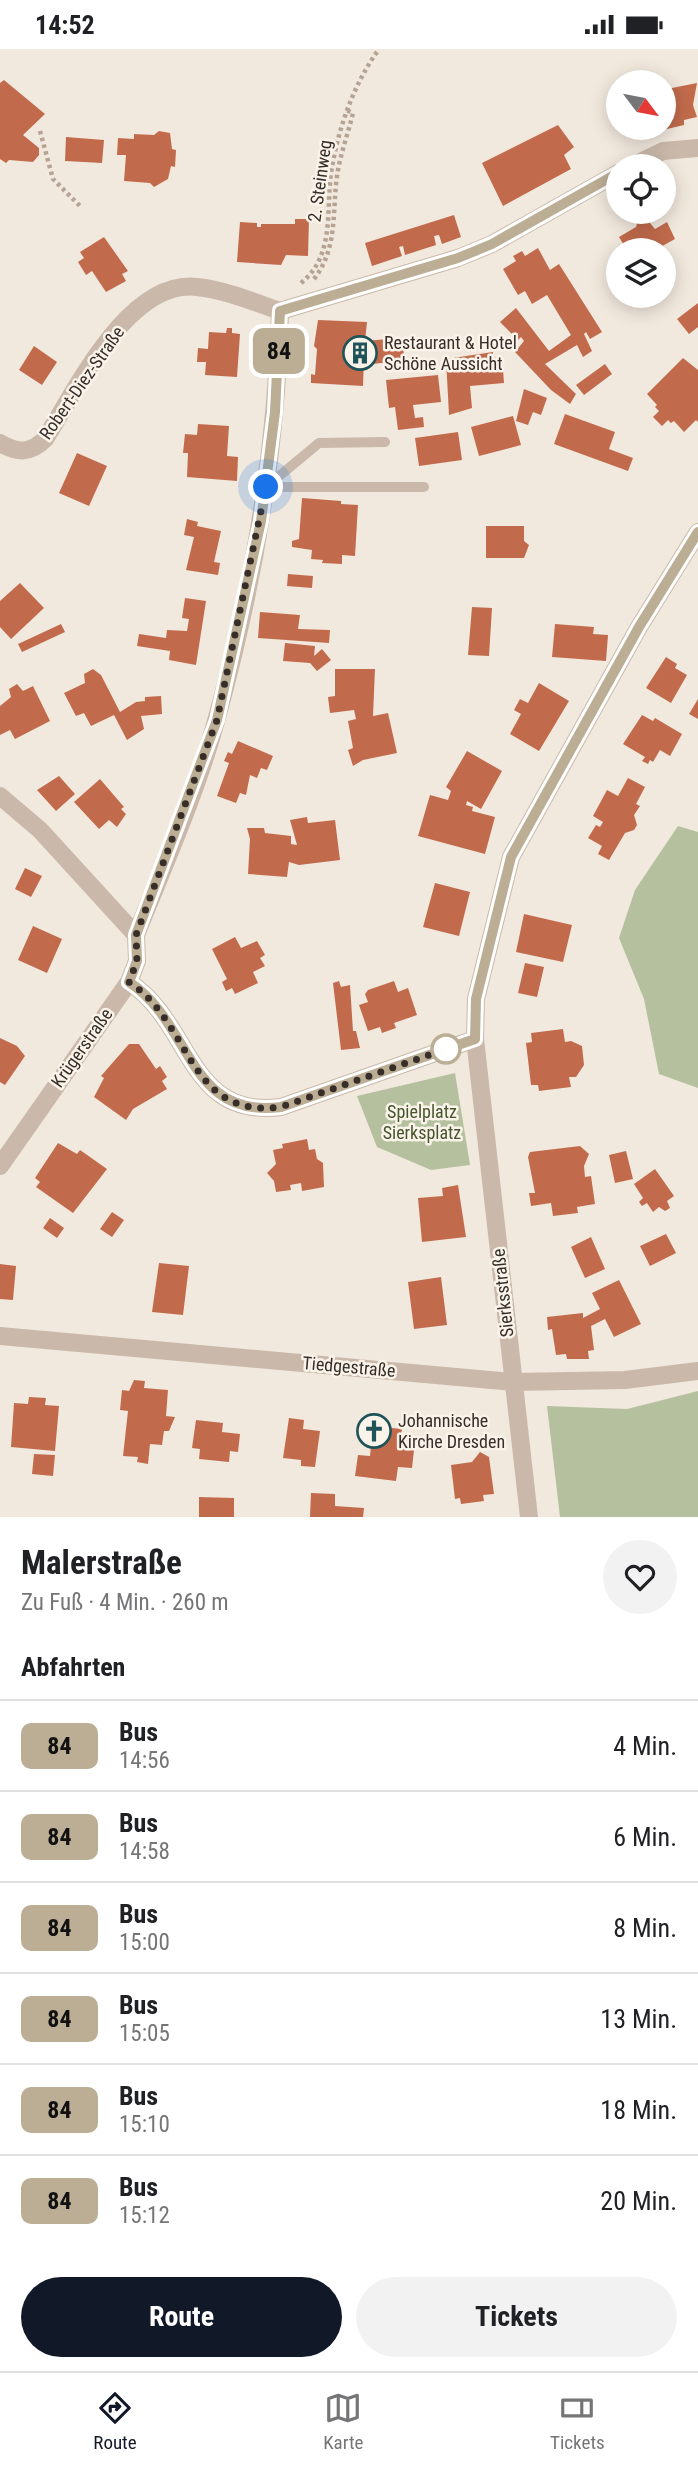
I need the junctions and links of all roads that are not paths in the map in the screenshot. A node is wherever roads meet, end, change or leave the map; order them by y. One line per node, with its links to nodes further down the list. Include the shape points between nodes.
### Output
1 (698, 148): 2 (street)
2 (657, 154)
3 (606, 180): 4 (street, via 492,244 458,258)
4 (280, 311): 6 (street, Robert-Diez-Straße, via 197,287 161,293 130,314 111,336 35,449 17,451); 7 (street, Krügerstraße)
5 (385, 442): 7 (lane, via 319,443)
6 (0, 443)
7 (266, 487): 8 (lane); 11 (street, Krügerstraße, via 217,720)
8 (424, 487)
9 (698, 532): 13 (street, Sierksstraße, via 639,627 511,857 476,999)
10 (0, 796): 11 (street, via 40,830)
11 (136, 935): 12 (street, Krügerstraße, via 137,961)
12 (129, 982): 13 (street, via 150,995 211,1089 239,1106 281,1107); 14 (street, Krügerstraße)
13 (475, 1039): 17 (street, Sierksstraße)
14 (0, 1166)
15 (0, 1336): 17 (street, Tiedgestraße)
16 (698, 1371): 17 (street, Tiedgestraße, via 625,1380)
17 (513, 1382): 18 (street, Sierksstraße)
18 (529, 1517)

